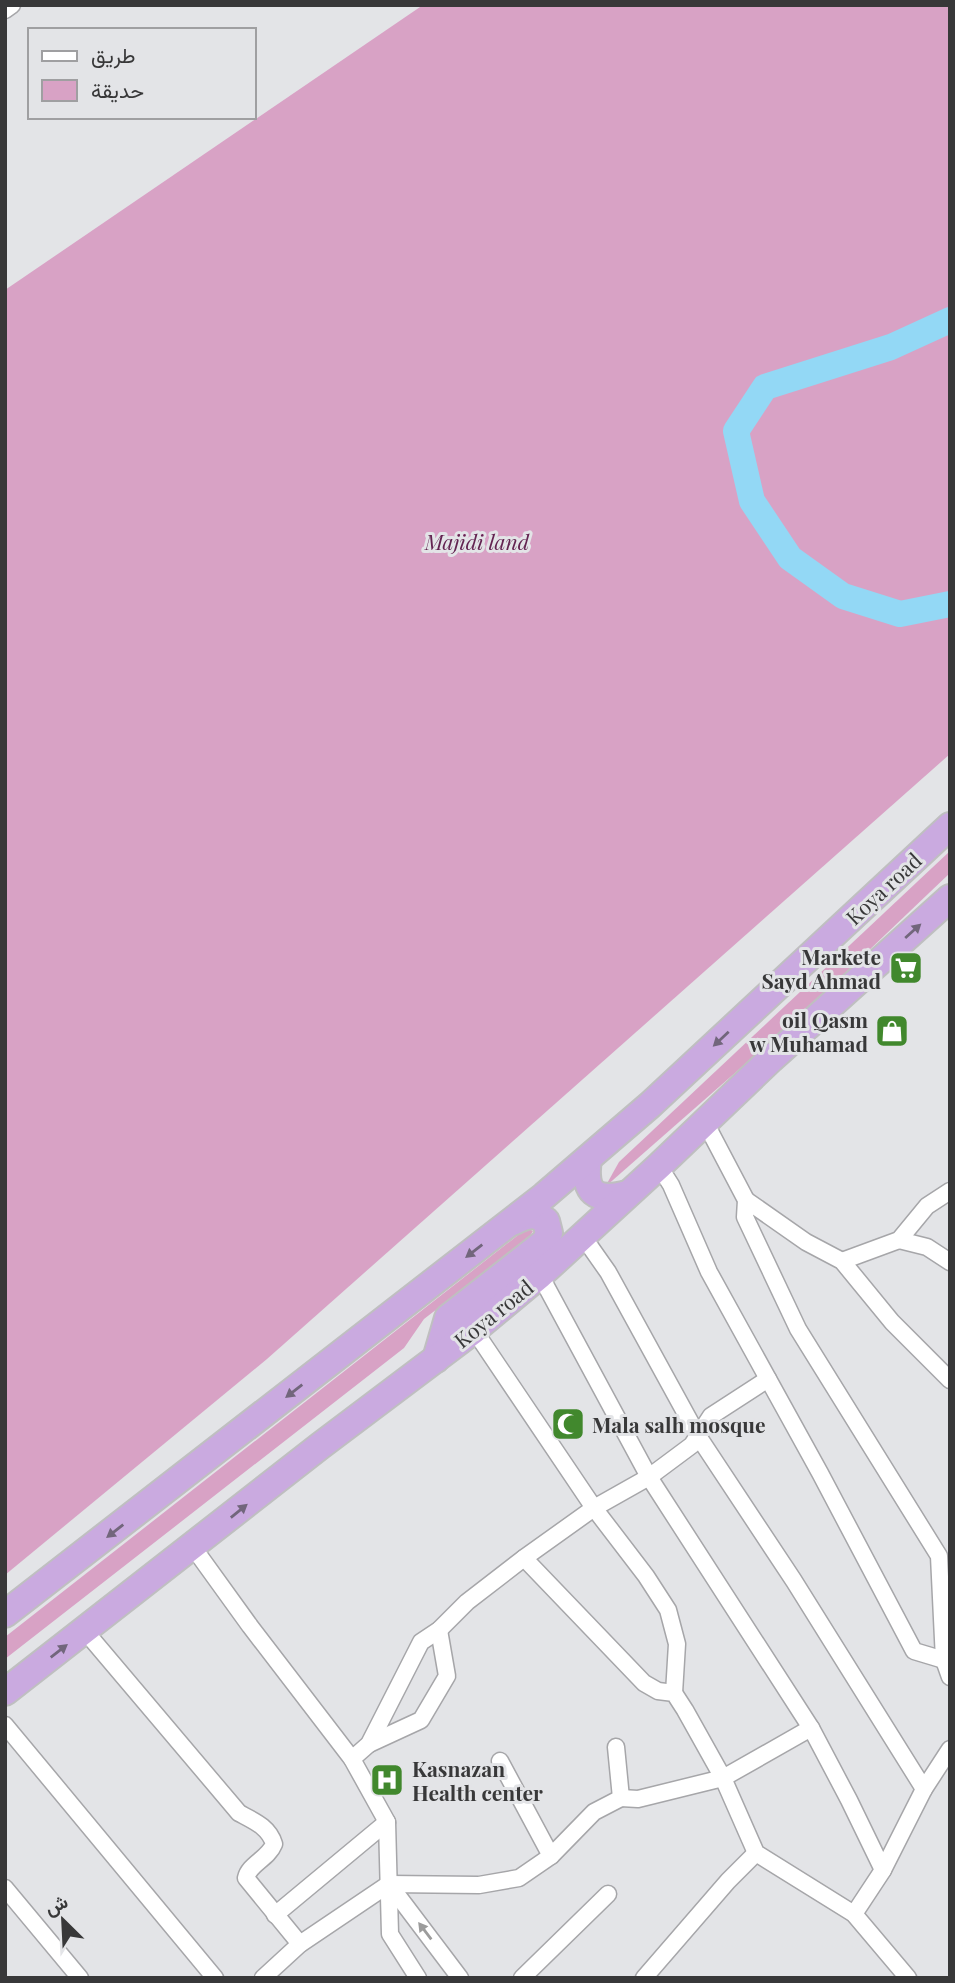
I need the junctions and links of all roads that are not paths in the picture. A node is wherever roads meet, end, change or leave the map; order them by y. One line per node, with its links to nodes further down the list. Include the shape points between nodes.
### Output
1 (12, 5): 2 (street)
2 (5, 10)
3 (950, 825): 6 (highway, Koya road, one-way to 6)
4 (945, 911): 5 (highway, Koya road, one-way to 4)
5 (705, 1122): 7 (highway, Koya road); 10 (street)
6 (588, 1159): 9 (highway, via 588,1185 595,1194 607,1199); 11 (highway, Koya road)
7 (659, 1166): 9 (highway, Koya road); 19 (street, via 709,1272)
8 (950, 1191): 13 (street, via 927,1206)
9 (627, 1194): 12 (highway, Koya road)
10 (746, 1200): 14 (street); 25 (street, via 745,1217 798,1328)
11 (508, 1224): 18 (highway, via 539,1215 549,1233 545,1242 448,1318); 28 (highway, Koya road, one-way to 28)
12 (582, 1235): 16 (highway, Koya road); 21 (street, via 608,1272)
13 (899, 1240): 14 (street); 15 (street, via 927,1247)
14 (842, 1261): 20 (street, via 892,1322)
15 (950, 1262)
16 (540, 1275): 17 (highway, Koya road); 22 (street)
17 (474, 1330): 18 (highway, Koya road); 23 (street)
18 (436, 1359): 24 (highway, Koya road, one-way to 18)
19 (768, 1380): 21 (street, via 710,1416); 31 (street, via 915,1651)
20 (950, 1380)
21 (698, 1436): 22 (street); 43 (street)
22 (649, 1477): 23 (street); 36 (street)
23 (594, 1508): 26 (street); 34 (street, via 668,1610 677,1644)
24 (193, 1547): 30 (highway, Koya road); 40 (street)
25 (939, 1556): 27 (street); 31 (street)
26 (524, 1558): 29 (street); 34 (street, via 644,1683)
27 (950, 1569)
28 (5, 1615)
29 (439, 1630): 37 (street, via 421,1642); 37 (street, via 447,1676 421,1720)
30 (85, 1631): 33 (highway, Koya road, one-way to 30); 53 (street, via 239,1813 272,1837 271,1852 246,1878)
31 (944, 1660): 32 (street)
32 (950, 1677)
33 (5, 1692)
34 (674, 1693): 42 (street)
35 (5, 1725): 56 (street)
36 (810, 1728): 42 (street); 48 (street)
37 (369, 1744): 40 (street)
38 (616, 1747): 44 (street)
39 (949, 1752): 43 (street)
40 (352, 1759): 45 (street)
41 (500, 1762): 47 (street)
42 (723, 1778): 44 (street, via 638,1799); 46 (street)
43 (924, 1789): 48 (street)
44 (621, 1798): 47 (street, via 594,1812)
45 (387, 1822): 49 (street); 53 (street)
46 (756, 1853): 52 (street); 61 (street)
47 (551, 1856): 49 (street, via 529,1872 503,1882)
48 (883, 1870): 52 (street)
49 (389, 1885): 54 (street); 58 (street, via 390,1934); 59 (street, one-way to 49)
50 (5, 1888): 55 (street)
51 (608, 1894): 60 (street)
52 (854, 1914): 62 (street)
53 (275, 1915): 54 (street)
54 (300, 1944): 57 (street)
55 (80, 1978)
56 (215, 1978)
57 (264, 1978)
58 (418, 1978)
59 (460, 1978)
60 (522, 1978)
61 (644, 1978)
62 (908, 1978)

